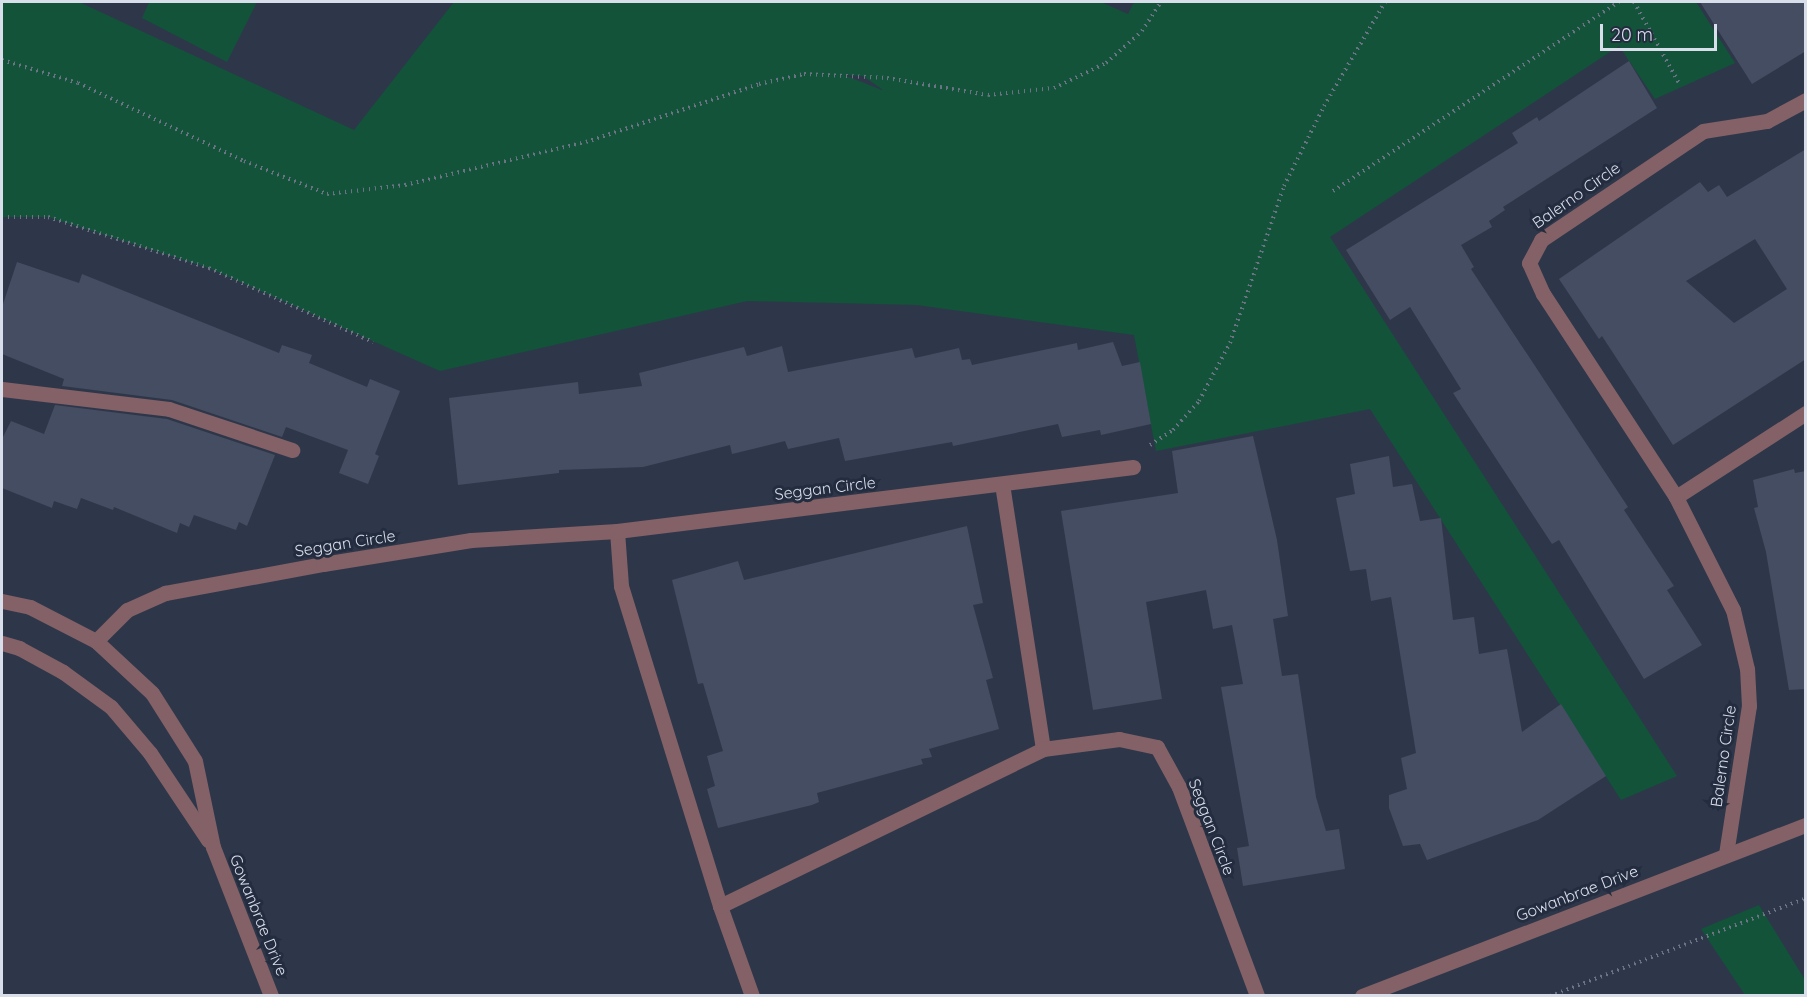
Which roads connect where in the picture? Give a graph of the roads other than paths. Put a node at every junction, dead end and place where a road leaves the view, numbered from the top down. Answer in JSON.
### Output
{"nodes":[{"id":1,"x":1806,"y":100,"type":"edge"},
{"id":2,"x":2,"y":389,"type":"edge"},
{"id":3,"x":1806,"y":413,"type":"edge"},
{"id":4,"x":292,"y":450,"type":"dead end"},
{"id":5,"x":1133,"y":466,"type":"road end"},
{"id":6,"x":1002,"y":484,"type":"junction"},
{"id":7,"x":1676,"y":498,"type":"junction"},
{"id":8,"x":617,"y":531,"type":"junction"},
{"id":9,"x":2,"y":601,"type":"edge"},
{"id":10,"x":96,"y":641,"type":"junction"},
{"id":11,"x":2,"y":643,"type":"edge"},
{"id":12,"x":1043,"y":749,"type":"junction"},
{"id":13,"x":1806,"y":825,"type":"edge"},
{"id":14,"x":213,"y":848,"type":"junction"},
{"id":15,"x":1726,"y":854,"type":"junction"},
{"id":16,"x":720,"y":906,"type":"junction"},
{"id":17,"x":272,"y":996,"type":"edge"},
{"id":18,"x":752,"y":996,"type":"edge"},
{"id":19,"x":1257,"y":996,"type":"edge"},
{"id":20,"x":1362,"y":996,"type":"edge"}],
"edges":[{"from":1,"to":7,"type":"street","name":"Balerno Circle"},
{"from":2,"to":4,"type":"street"},
{"from":3,"to":7,"type":"street"},
{"from":5,"to":6,"type":"street","name":"Seggan Circle"},
{"from":6,"to":8,"type":"street","name":"Seggan Circle"},
{"from":6,"to":12,"type":"street"},
{"from":7,"to":15,"type":"street","name":"Balerno Circle"},
{"from":8,"to":10,"type":"street","name":"Seggan Circle"},
{"from":8,"to":16,"type":"street"},
{"from":9,"to":10,"type":"street","name":"Gowanbrae Drive"},
{"from":10,"to":14,"type":"street","name":"Gowanbrae Drive"},
{"from":11,"to":14,"type":"street","name":"Gowanbrae Drive"},
{"from":12,"to":16,"type":"street","name":"Seggan Circle"},
{"from":12,"to":19,"type":"street","name":"Seggan Circle"},
{"from":13,"to":15,"type":"street","name":"Gowanbrae Drive"},
{"from":14,"to":17,"type":"street","name":"Gowanbrae Drive"},
{"from":15,"to":20,"type":"street","name":"Gowanbrae Drive"},
{"from":16,"to":18,"type":"street"}]}
